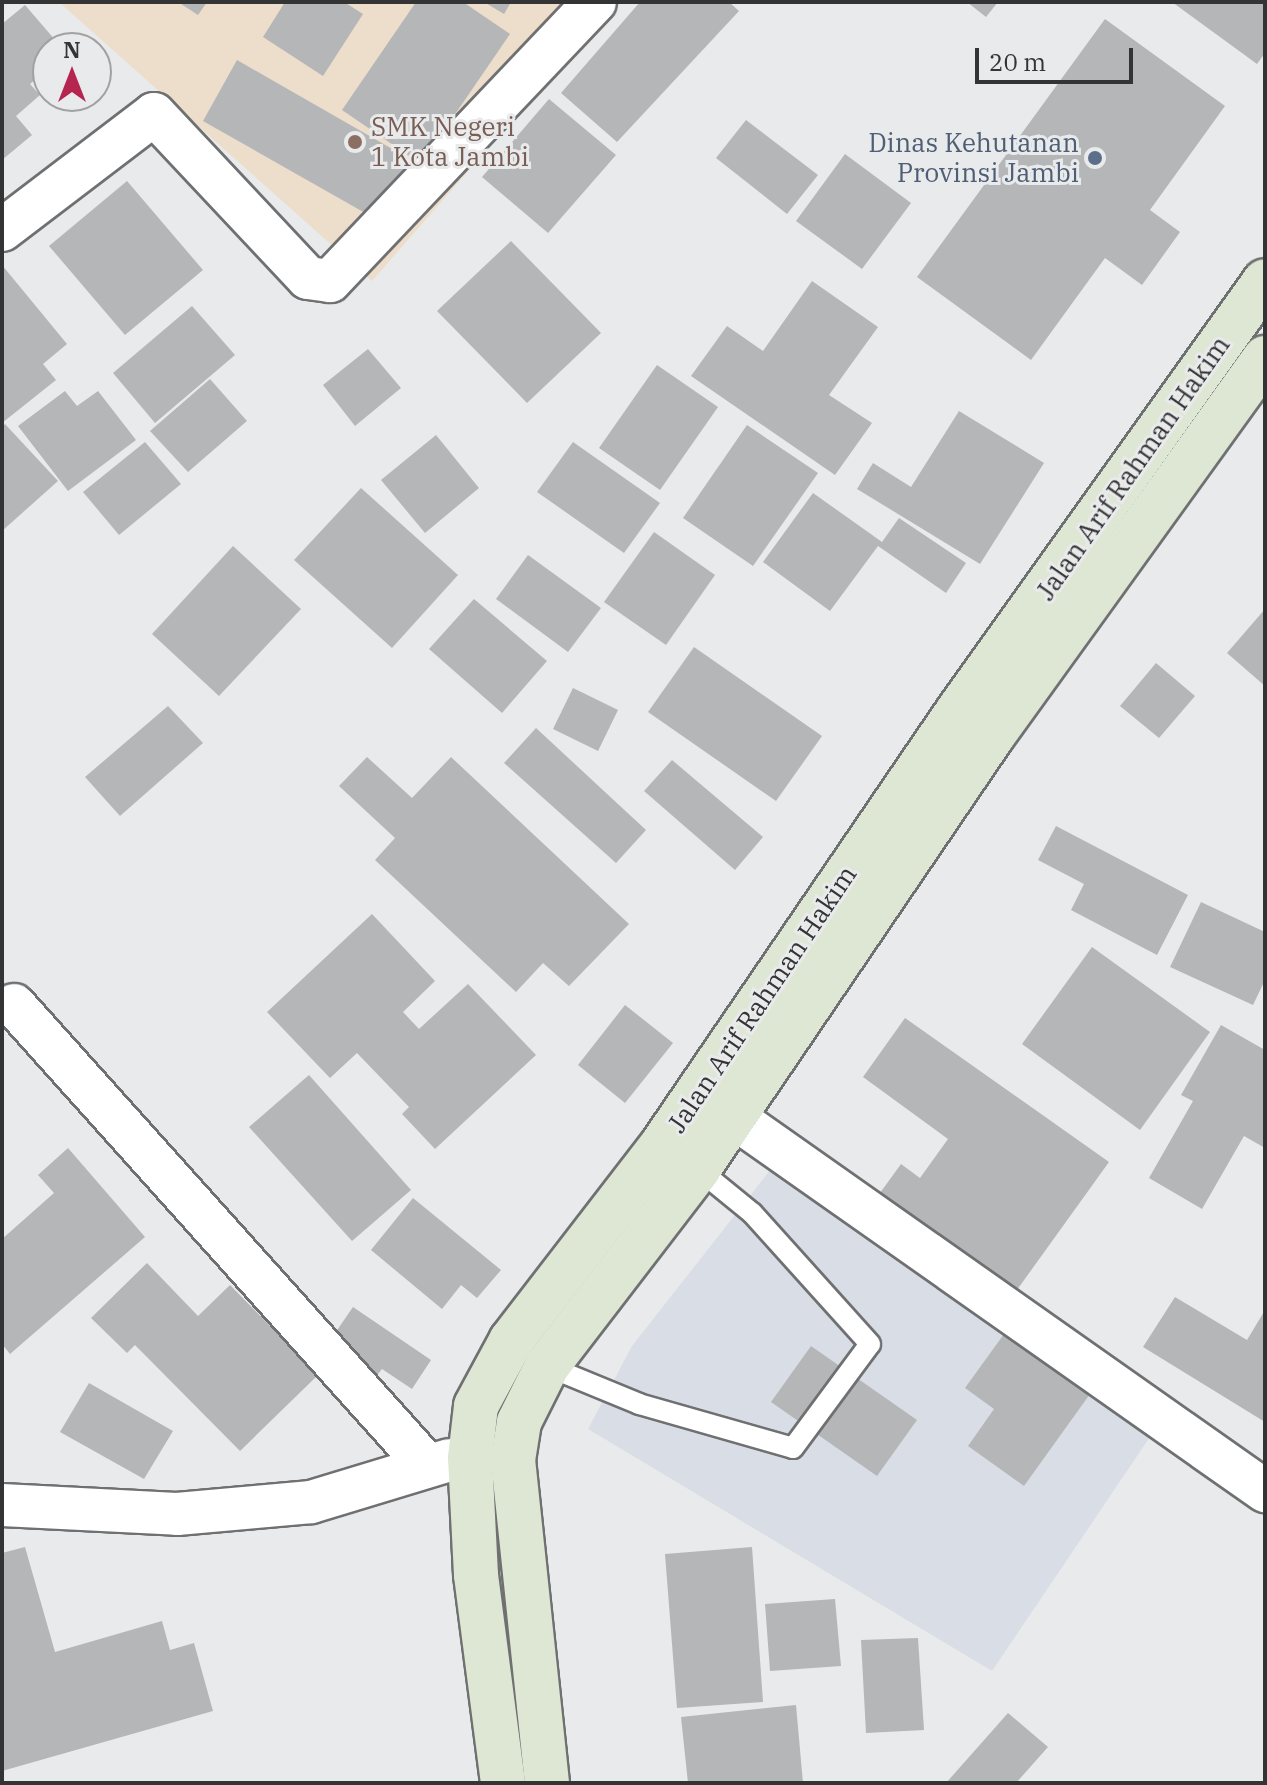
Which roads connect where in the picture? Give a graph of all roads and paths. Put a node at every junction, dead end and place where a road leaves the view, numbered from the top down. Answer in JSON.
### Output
{"nodes":[{"id":1,"x":595,"y":2,"type":"edge"},
{"id":2,"x":2,"y":230,"type":"edge"},
{"id":3,"x":1265,"y":281,"type":"edge"},
{"id":4,"x":1261,"y":373,"type":"edge"},
{"id":5,"x":14,"y":1005,"type":"dead end"},
{"id":6,"x":732,"y":1116,"type":"junction"},
{"id":7,"x":662,"y":1145,"type":"junction"},
{"id":8,"x":698,"y":1169,"type":"junction"},
{"id":9,"x":511,"y":1341,"type":"junction"},
{"id":10,"x":547,"y":1366,"type":"junction"},
{"id":11,"x":470,"y":1458,"type":"junction"},
{"id":12,"x":424,"y":1462,"type":"junction"},
{"id":13,"x":1265,"y":1491,"type":"edge"},
{"id":14,"x":2,"y":1505,"type":"edge"},
{"id":15,"x":503,"y":1783,"type":"edge"},
{"id":16,"x":547,"y":1783,"type":"edge"}],
"edges":[{"from":1,"to":2,"type":"street"},
{"from":3,"to":7,"type":"main road","name":"Jalan Arif Rahman Hakim"},
{"from":4,"to":6,"type":"main road","name":"Jalan Arif Rahman Hakim"},
{"from":5,"to":12,"type":"street"},
{"from":6,"to":8,"type":"main road","name":"Jalan Arif Rahman Hakim"},
{"from":6,"to":13,"type":"street"},
{"from":7,"to":8,"type":"main road"},
{"from":7,"to":9,"type":"main road","name":"Jalan Arif Rahman Hakim"},
{"from":8,"to":10,"type":"main road","name":"Jalan Arif Rahman Hakim"},
{"from":8,"to":10,"type":"lane"},
{"from":9,"to":10,"type":"main road"},
{"from":9,"to":11,"type":"main road","name":"Jalan Arif Rahman Hakim"},
{"from":10,"to":16,"type":"main road","name":"Jalan Arif Rahman Hakim"},
{"from":11,"to":12,"type":"street"},
{"from":11,"to":15,"type":"main road","name":"Jalan Arif Rahman Hakim"},
{"from":12,"to":14,"type":"street"}]}
